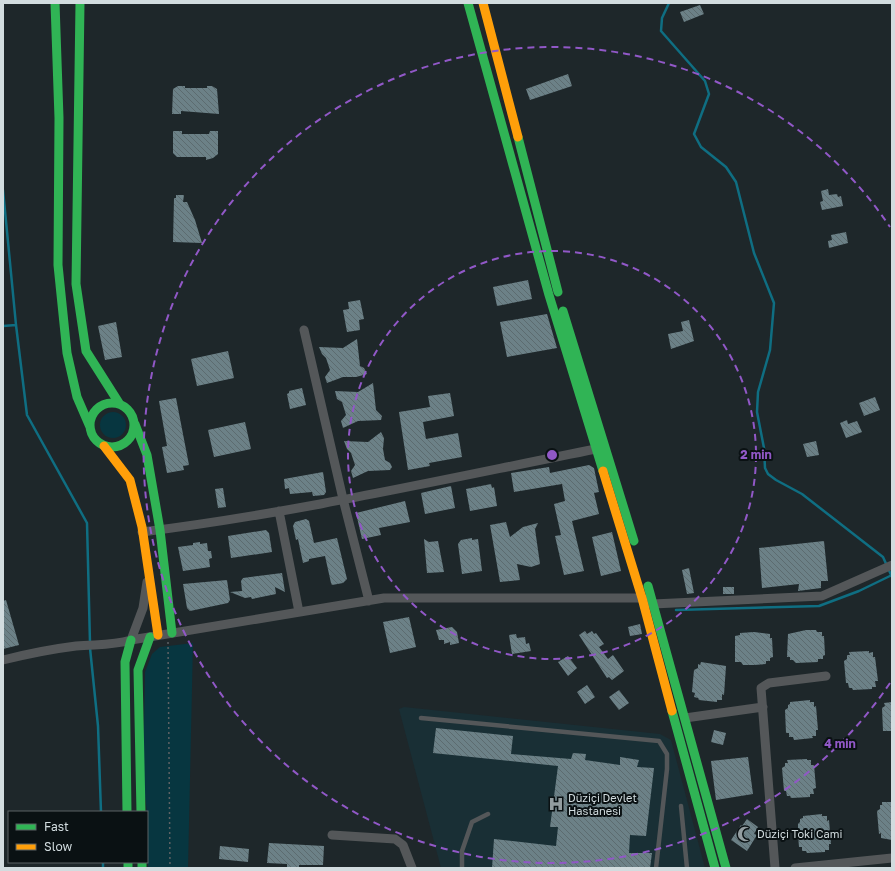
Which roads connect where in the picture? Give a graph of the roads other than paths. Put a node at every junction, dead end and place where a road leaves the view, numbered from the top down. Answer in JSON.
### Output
{"nodes":[{"id":1,"x":55,"y":3,"type":"edge"},
{"id":2,"x":80,"y":3,"type":"edge"},
{"id":3,"x":468,"y":3,"type":"edge"},
{"id":4,"x":484,"y":3,"type":"edge"},
{"id":5,"x":304,"y":330,"type":"dead end"},
{"id":6,"x":119,"y":403,"type":"junction"},
{"id":7,"x":135,"y":424,"type":"junction"},
{"id":8,"x":90,"y":427,"type":"junction"},
{"id":9,"x":104,"y":446,"type":"junction"},
{"id":10,"x":596,"y":449,"type":"junction"},
{"id":11,"x":343,"y":500,"type":"junction"},
{"id":12,"x":279,"y":511,"type":"junction"},
{"id":13,"x":160,"y":530,"type":"junction"},
{"id":14,"x":142,"y":532,"type":"junction"},
{"id":15,"x":888,"y":567,"type":"edge"},
{"id":16,"x":148,"y":572,"type":"junction"},
{"id":17,"x":642,"y":598,"type":"junction"},
{"id":18,"x":369,"y":601,"type":"junction"},
{"id":19,"x":653,"y":604,"type":"junction"},
{"id":20,"x":299,"y":612,"type":"junction"},
{"id":21,"x":162,"y":635,"type":"junction"},
{"id":22,"x":131,"y":640,"type":"junction"},
{"id":23,"x":3,"y":660,"type":"edge"},
{"id":24,"x":826,"y":676,"type":"dead end"},
{"id":25,"x":763,"y":707,"type":"junction"},
{"id":26,"x":421,"y":718,"type":"dead end"},
{"id":27,"x":684,"y":718,"type":"junction"},
{"id":28,"x":681,"y":806,"type":"dead end"},
{"id":29,"x":127,"y":811,"type":"edge"},
{"id":30,"x":141,"y":811,"type":"edge"},
{"id":31,"x":488,"y":814,"type":"dead end"},
{"id":32,"x":332,"y":835,"type":"dead end"},
{"id":33,"x":892,"y":858,"type":"edge"},
{"id":34,"x":412,"y":868,"type":"edge"},
{"id":35,"x":462,"y":868,"type":"edge"},
{"id":36,"x":656,"y":868,"type":"edge"},
{"id":37,"x":687,"y":868,"type":"edge"},
{"id":38,"x":715,"y":868,"type":"edge"},
{"id":39,"x":726,"y":868,"type":"edge"},
{"id":40,"x":775,"y":868,"type":"edge"},
{"id":41,"x":795,"y":868,"type":"edge"}],
"edges":[{"from":1,"to":8,"type":"main road"},
{"from":2,"to":6,"type":"main road"},
{"from":3,"to":10,"type":"main road"},
{"from":4,"to":19,"type":"main road"},
{"from":5,"to":11,"type":"street"},
{"from":6,"to":7,"type":"main road"},
{"from":6,"to":8,"type":"main road"},
{"from":7,"to":9,"type":"main road"},
{"from":7,"to":13,"type":"main road"},
{"from":8,"to":9,"type":"main road"},
{"from":9,"to":14,"type":"main road"},
{"from":10,"to":11,"type":"street"},
{"from":10,"to":17,"type":"main road"},
{"from":11,"to":12,"type":"street"},
{"from":11,"to":18,"type":"street"},
{"from":12,"to":13,"type":"street"},
{"from":12,"to":20,"type":"street"},
{"from":13,"to":14,"type":"street"},
{"from":13,"to":21,"type":"main road"},
{"from":14,"to":16,"type":"main road"},
{"from":15,"to":19,"type":"street"},
{"from":16,"to":21,"type":"main road"},
{"from":16,"to":22,"type":"street"},
{"from":17,"to":18,"type":"street"},
{"from":17,"to":19,"type":"street"},
{"from":17,"to":38,"type":"main road"},
{"from":18,"to":20,"type":"street"},
{"from":19,"to":27,"type":"main road"},
{"from":20,"to":21,"type":"street"},
{"from":21,"to":22,"type":"street"},
{"from":21,"to":30,"type":"main road"},
{"from":22,"to":23,"type":"street"},
{"from":22,"to":29,"type":"main road"},
{"from":24,"to":25,"type":"street"},
{"from":25,"to":27,"type":"street"},
{"from":25,"to":40,"type":"street"},
{"from":26,"to":36,"type":"lane"},
{"from":27,"to":39,"type":"main road"},
{"from":28,"to":37,"type":"lane"},
{"from":31,"to":35,"type":"lane"},
{"from":32,"to":34,"type":"street"},
{"from":33,"to":41,"type":"street"}]}
